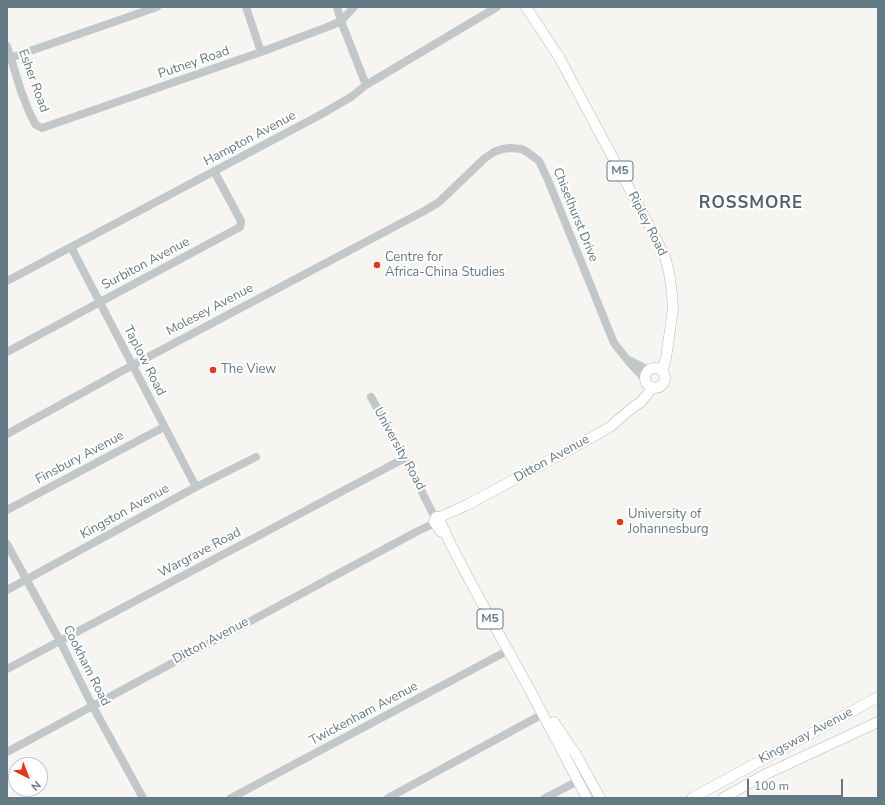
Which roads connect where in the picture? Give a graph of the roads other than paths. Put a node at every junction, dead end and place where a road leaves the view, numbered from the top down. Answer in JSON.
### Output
{"nodes":[{"id":1,"x":157,"y":7,"type":"edge"},
{"id":2,"x":246,"y":7,"type":"edge"},
{"id":3,"x":337,"y":7,"type":"edge"},
{"id":4,"x":354,"y":7,"type":"edge"},
{"id":5,"x":497,"y":7,"type":"edge"},
{"id":6,"x":526,"y":7,"type":"edge"},
{"id":7,"x":341,"y":21,"type":"junction"},
{"id":8,"x":7,"y":46,"type":"edge"},
{"id":9,"x":261,"y":52,"type":"junction"},
{"id":10,"x":9,"y":58,"type":"edge"},
{"id":11,"x":366,"y":85,"type":"junction"},
{"id":12,"x":36,"y":125,"type":"joint"},
{"id":13,"x":214,"y":171,"type":"junction"},
{"id":14,"x":426,"y":210,"type":"joint"},
{"id":15,"x":71,"y":247,"type":"junction"},
{"id":16,"x":7,"y":281,"type":"edge"},
{"id":17,"x":100,"y":302,"type":"junction"},
{"id":18,"x":7,"y":352,"type":"edge"},
{"id":19,"x":133,"y":365,"type":"junction"},
{"id":20,"x":651,"y":377,"type":"junction"},
{"id":21,"x":371,"y":397,"type":"dead end"},
{"id":22,"x":164,"y":427,"type":"junction"},
{"id":23,"x":7,"y":434,"type":"edge"},
{"id":24,"x":256,"y":457,"type":"dead end"},
{"id":25,"x":405,"y":458,"type":"junction"},
{"id":26,"x":196,"y":487,"type":"junction"},
{"id":27,"x":7,"y":510,"type":"edge"},
{"id":28,"x":438,"y":520,"type":"junction"},
{"id":29,"x":7,"y":544,"type":"edge"},
{"id":30,"x":26,"y":580,"type":"junction"},
{"id":31,"x":7,"y":590,"type":"edge"},
{"id":32,"x":60,"y":641,"type":"junction"},
{"id":33,"x":508,"y":651,"type":"junction"},
{"id":34,"x":7,"y":669,"type":"edge"},
{"id":35,"x":531,"y":692,"type":"junction"},
{"id":36,"x":878,"y":697,"type":"edge"},
{"id":37,"x":92,"y":705,"type":"junction"},
{"id":38,"x":543,"y":714,"type":"junction"},
{"id":39,"x":878,"y":722,"type":"edge"},
{"id":40,"x":7,"y":752,"type":"edge"},
{"id":41,"x":578,"y":780,"type":"junction"},
{"id":42,"x":739,"y":794,"type":"edge"},
{"id":43,"x":143,"y":798,"type":"edge"},
{"id":44,"x":231,"y":798,"type":"edge"},
{"id":45,"x":388,"y":798,"type":"edge"},
{"id":46,"x":546,"y":798,"type":"edge"},
{"id":47,"x":587,"y":798,"type":"edge"},
{"id":48,"x":600,"y":798,"type":"edge"},
{"id":49,"x":692,"y":798,"type":"edge"},
{"id":50,"x":723,"y":798,"type":"edge"}],
"edges":[{"from":1,"to":10,"type":"street"},
{"from":2,"to":9,"type":"street"},
{"from":3,"to":7,"type":"street"},
{"from":4,"to":7,"type":"street","name":"Putney Road"},
{"from":5,"to":11,"type":"street","name":"Hampton Avenue"},
{"from":6,"to":20,"type":"main road","name":"Ripley Road","number":"M5"},
{"from":7,"to":9,"type":"street","name":"Putney Road"},
{"from":7,"to":11,"type":"street"},
{"from":8,"to":10,"type":"street","name":"Esher Road"},
{"from":9,"to":12,"type":"street","name":"Putney Road"},
{"from":10,"to":12,"type":"street","name":"Esher Road"},
{"from":11,"to":13,"type":"street","name":"Hampton Avenue"},
{"from":13,"to":15,"type":"street","name":"Hampton Avenue"},
{"from":13,"to":17,"type":"street","name":"Surbiton Avenue"},
{"from":14,"to":19,"type":"street","name":"Molesey Avenue"},
{"from":14,"to":20,"type":"street","name":"Chiselhurst Drive"},
{"from":15,"to":16,"type":"street","name":"Hampton Avenue"},
{"from":15,"to":17,"type":"street","name":"Taplow Road"},
{"from":17,"to":18,"type":"street","name":"Surbiton Avenue"},
{"from":17,"to":19,"type":"street","name":"Taplow Road"},
{"from":19,"to":22,"type":"street","name":"Taplow Road"},
{"from":19,"to":23,"type":"street","name":"Molesey Avenue"},
{"from":20,"to":28,"type":"main road","name":"Ditton Avenue","number":"M5"},
{"from":21,"to":25,"type":"street","name":"University Road"},
{"from":22,"to":26,"type":"street","name":"Taplow Road"},
{"from":22,"to":27,"type":"street","name":"Finsbury Avenue"},
{"from":24,"to":26,"type":"street","name":"Kingston Avenue"},
{"from":25,"to":28,"type":"street","name":"University Road"},
{"from":25,"to":32,"type":"street","name":"Wargrave Road"},
{"from":26,"to":30,"type":"street","name":"Kingston Avenue"},
{"from":28,"to":33,"type":"main road","name":"University Road","number":"M5"},
{"from":28,"to":37,"type":"street","name":"Ditton Avenue"},
{"from":29,"to":30,"type":"street","name":"Cookham Road"},
{"from":30,"to":31,"type":"street","name":"Kingston Avenue"},
{"from":30,"to":32,"type":"street","name":"Cookham Road"},
{"from":32,"to":34,"type":"street","name":"Wargrave Road"},
{"from":32,"to":37,"type":"street","name":"Cookham Road"},
{"from":33,"to":35,"type":"main road","name":"University Road","number":"M5"},
{"from":33,"to":44,"type":"street","name":"Twickenham Avenue"},
{"from":35,"to":38,"type":"main road","name":"University Road","number":"M5"},
{"from":35,"to":48,"type":"main road","name":"University Road","number":"M5"},
{"from":36,"to":49,"type":"main road","name":"Kingsway Avenue"},
{"from":37,"to":40,"type":"street","name":"Ditton Avenue"},
{"from":37,"to":43,"type":"street","name":"Cookham Road"},
{"from":38,"to":41,"type":"main road","name":"University Road","number":"M5"},
{"from":38,"to":45,"type":"street"},
{"from":39,"to":42,"type":"main road","name":"Kingsway Avenue"},
{"from":41,"to":46,"type":"street"},
{"from":41,"to":47,"type":"main road","name":"University Road","number":"M5"},
{"from":42,"to":50,"type":"main road","name":"Kingsway Avenue"}]}
